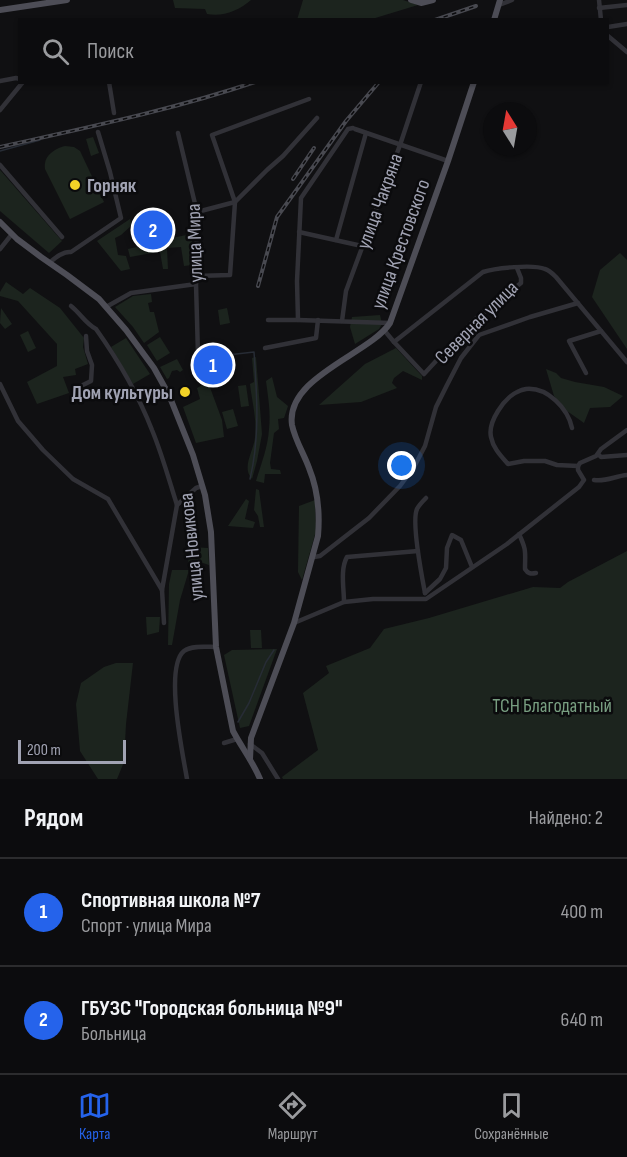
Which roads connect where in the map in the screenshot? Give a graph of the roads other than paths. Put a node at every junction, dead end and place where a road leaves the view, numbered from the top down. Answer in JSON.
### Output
{"nodes":[{"id":1,"x":67,"y":0,"type":"edge"},
{"id":2,"x":411,"y":0,"type":"edge"},
{"id":3,"x":434,"y":0,"type":"edge"},
{"id":4,"x":512,"y":0,"type":"edge"},
{"id":5,"x":599,"y":0,"type":"edge"},
{"id":6,"x":499,"y":2,"type":"edge"},
{"id":7,"x":627,"y":5,"type":"edge"},
{"id":8,"x":599,"y":8,"type":"junction"},
{"id":9,"x":0,"y":10,"type":"edge"},
{"id":10,"x":495,"y":18,"type":"edge"},
{"id":11,"x":601,"y":18,"type":"edge"},
{"id":12,"x":627,"y":24,"type":"edge"},
{"id":13,"x":609,"y":27,"type":"edge"},
{"id":14,"x":609,"y":40,"type":"edge"},
{"id":15,"x":627,"y":52,"type":"edge"},
{"id":16,"x":18,"y":78,"type":"edge"},
{"id":17,"x":0,"y":81,"type":"edge"},
{"id":18,"x":21,"y":84,"type":"edge"},
{"id":19,"x":109,"y":84,"type":"edge"},
{"id":20,"x":419,"y":84,"type":"edge"},
{"id":21,"x":473,"y":84,"type":"edge"},
{"id":22,"x":309,"y":99,"type":"dead end"},
{"id":23,"x":0,"y":110,"type":"edge"},
{"id":24,"x":114,"y":113,"type":"dead end"},
{"id":25,"x":317,"y":118,"type":"dead end"},
{"id":26,"x":98,"y":132,"type":"dead end"},
{"id":27,"x":178,"y":133,"type":"dead end"},
{"id":28,"x":366,"y":133,"type":"junction"},
{"id":29,"x":399,"y":145,"type":"junction"},
{"id":30,"x":447,"y":161,"type":"junction"},
{"id":31,"x":0,"y":165,"type":"edge"},
{"id":32,"x":235,"y":202,"type":"junction"},
{"id":33,"x":197,"y":212,"type":"junction"},
{"id":34,"x":0,"y":222,"type":"edge"},
{"id":35,"x":299,"y":232,"type":"junction"},
{"id":36,"x":12,"y":234,"type":"junction"},
{"id":37,"x":62,"y":237,"type":"dead end"},
{"id":38,"x":336,"y":240,"type":"junction"},
{"id":39,"x":362,"y":246,"type":"junction"},
{"id":40,"x":0,"y":249,"type":"edge"},
{"id":41,"x":49,"y":263,"type":"junction"},
{"id":42,"x":517,"y":268,"type":"junction"},
{"id":43,"x":196,"y":276,"type":"junction"},
{"id":44,"x":196,"y":285,"type":"junction"},
{"id":45,"x":578,"y":303,"type":"junction"},
{"id":46,"x":71,"y":306,"type":"dead end"},
{"id":47,"x":106,"y":307,"type":"junction"},
{"id":48,"x":268,"y":320,"type":"dead end"},
{"id":49,"x":298,"y":320,"type":"junction"},
{"id":50,"x":318,"y":320,"type":"junction"},
{"id":51,"x":342,"y":321,"type":"junction"},
{"id":52,"x":390,"y":322,"type":"junction"},
{"id":53,"x":384,"y":330,"type":"junction"},
{"id":54,"x":601,"y":331,"type":"junction"},
{"id":55,"x":86,"y":336,"type":"dead end"},
{"id":56,"x":394,"y":342,"type":"junction"},
{"id":57,"x":265,"y":348,"type":"dead end"},
{"id":58,"x":198,"y":355,"type":"dead end"},
{"id":59,"x":627,"y":362,"type":"edge"},
{"id":60,"x":586,"y":373,"type":"dead end"},
{"id":61,"x":0,"y":384,"type":"edge"},
{"id":62,"x":83,"y":385,"type":"dead end"},
{"id":63,"x":572,"y":428,"type":"dead end"},
{"id":64,"x":627,"y":430,"type":"edge"},
{"id":65,"x":598,"y":454,"type":"junction"},
{"id":66,"x":627,"y":455,"type":"edge"},
{"id":67,"x":578,"y":466,"type":"junction"},
{"id":68,"x":627,"y":475,"type":"edge"},
{"id":69,"x":594,"y":480,"type":"dead end"},
{"id":70,"x":202,"y":486,"type":"junction"},
{"id":71,"x":426,"y":498,"type":"dead end"},
{"id":72,"x":177,"y":505,"type":"junction"},
{"id":73,"x":519,"y":534,"type":"junction"},
{"id":74,"x":418,"y":551,"type":"junction"},
{"id":75,"x":314,"y":557,"type":"junction"},
{"id":76,"x":472,"y":567,"type":"junction"},
{"id":77,"x":536,"y":573,"type":"dead end"},
{"id":78,"x":162,"y":590,"type":"junction"},
{"id":79,"x":425,"y":596,"type":"junction"},
{"id":80,"x":344,"y":602,"type":"junction"},
{"id":81,"x":164,"y":623,"type":"dead end"},
{"id":82,"x":294,"y":623,"type":"junction"},
{"id":83,"x":216,"y":647,"type":"junction"},
{"id":84,"x":237,"y":739,"type":"junction"},
{"id":85,"x":251,"y":741,"type":"junction"},
{"id":86,"x":224,"y":743,"type":"dead end"},
{"id":87,"x":250,"y":759,"type":"junction"},
{"id":88,"x":187,"y":779,"type":"edge"},
{"id":89,"x":260,"y":779,"type":"edge"},
{"id":90,"x":278,"y":779,"type":"edge"}],
"edges":[{"from":1,"to":9,"type":"main road"},
{"from":2,"to":3,"type":"main road"},
{"from":4,"to":6,"type":"street"},
{"from":5,"to":8,"type":"street"},
{"from":6,"to":10,"type":"main road"},
{"from":7,"to":8,"type":"street"},
{"from":8,"to":11,"type":"street"},
{"from":12,"to":13,"type":"street"},
{"from":14,"to":15,"type":"street"},
{"from":16,"to":17,"type":"street"},
{"from":18,"to":23,"type":"street"},
{"from":19,"to":24,"type":"street"},
{"from":20,"to":29,"type":"street","name":"улица Чакряна"},
{"from":21,"to":30,"type":"main road","name":"улица Крестовского"},
{"from":22,"to":32,"type":"street"},
{"from":25,"to":32,"type":"street"},
{"from":26,"to":41,"type":"street"},
{"from":27,"to":33,"type":"street","name":"улица Мира"},
{"from":28,"to":29,"type":"street"},
{"from":28,"to":35,"type":"street"},
{"from":28,"to":38,"type":"street"},
{"from":29,"to":30,"type":"street"},
{"from":29,"to":39,"type":"street","name":"улица Чакряна"},
{"from":30,"to":52,"type":"main road","name":"улица Крестовского"},
{"from":31,"to":37,"type":"street"},
{"from":32,"to":33,"type":"street"},
{"from":32,"to":43,"type":"street"},
{"from":33,"to":43,"type":"street","name":"улица Мира"},
{"from":34,"to":36,"type":"main road","name":"улица Новикова"},
{"from":35,"to":38,"type":"street"},
{"from":35,"to":49,"type":"street"},
{"from":36,"to":40,"type":"street"},
{"from":36,"to":41,"type":"main road","name":"улица Новикова"},
{"from":38,"to":39,"type":"street"},
{"from":39,"to":51,"type":"street","name":"улица Чакряна"},
{"from":41,"to":47,"type":"main road","name":"улица Новикова"},
{"from":42,"to":45,"type":"street"},
{"from":42,"to":56,"type":"street"},
{"from":42,"to":56,"type":"street","name":"Северная улица"},
{"from":43,"to":44,"type":"street","name":"улица Мира"},
{"from":44,"to":47,"type":"street"},
{"from":44,"to":58,"type":"street","name":"улица Мира"},
{"from":45,"to":54,"type":"street"},
{"from":45,"to":75,"type":"street"},
{"from":46,"to":72,"type":"street"},
{"from":47,"to":70,"type":"main road","name":"улица Новикова"},
{"from":48,"to":49,"type":"street"},
{"from":49,"to":50,"type":"street"},
{"from":50,"to":51,"type":"street"},
{"from":50,"to":57,"type":"street"},
{"from":51,"to":52,"type":"street"},
{"from":52,"to":53,"type":"main road","name":"улица Крестовского"},
{"from":53,"to":56,"type":"street"},
{"from":53,"to":75,"type":"main road","name":"улица Крестовского"},
{"from":54,"to":59,"type":"street"},
{"from":54,"to":60,"type":"street"},
{"from":55,"to":62,"type":"street"},
{"from":61,"to":78,"type":"street"},
{"from":63,"to":67,"type":"street"},
{"from":64,"to":65,"type":"street"},
{"from":65,"to":66,"type":"street"},
{"from":65,"to":67,"type":"street"},
{"from":67,"to":73,"type":"street"},
{"from":68,"to":69,"type":"street"},
{"from":70,"to":72,"type":"street"},
{"from":70,"to":83,"type":"main road","name":"улица Новикова"},
{"from":71,"to":74,"type":"street"},
{"from":72,"to":78,"type":"street"},
{"from":73,"to":76,"type":"street"},
{"from":73,"to":77,"type":"street"},
{"from":74,"to":79,"type":"street"},
{"from":74,"to":80,"type":"street"},
{"from":75,"to":82,"type":"main road","name":"улица Крестовского"},
{"from":76,"to":79,"type":"street"},
{"from":76,"to":79,"type":"street"},
{"from":78,"to":81,"type":"street"},
{"from":79,"to":80,"type":"street"},
{"from":80,"to":82,"type":"street"},
{"from":82,"to":85,"type":"main road","name":"улица Крестовского"},
{"from":83,"to":84,"type":"main road","name":"улица Новикова"},
{"from":83,"to":88,"type":"street"},
{"from":84,"to":85,"type":"main road"},
{"from":84,"to":86,"type":"street"},
{"from":84,"to":87,"type":"main road","name":"улица Новикова"},
{"from":85,"to":87,"type":"main road","name":"улица Крестовского"},
{"from":85,"to":90,"type":"street"},
{"from":87,"to":89,"type":"main road","name":"улица Новикова"}]}
